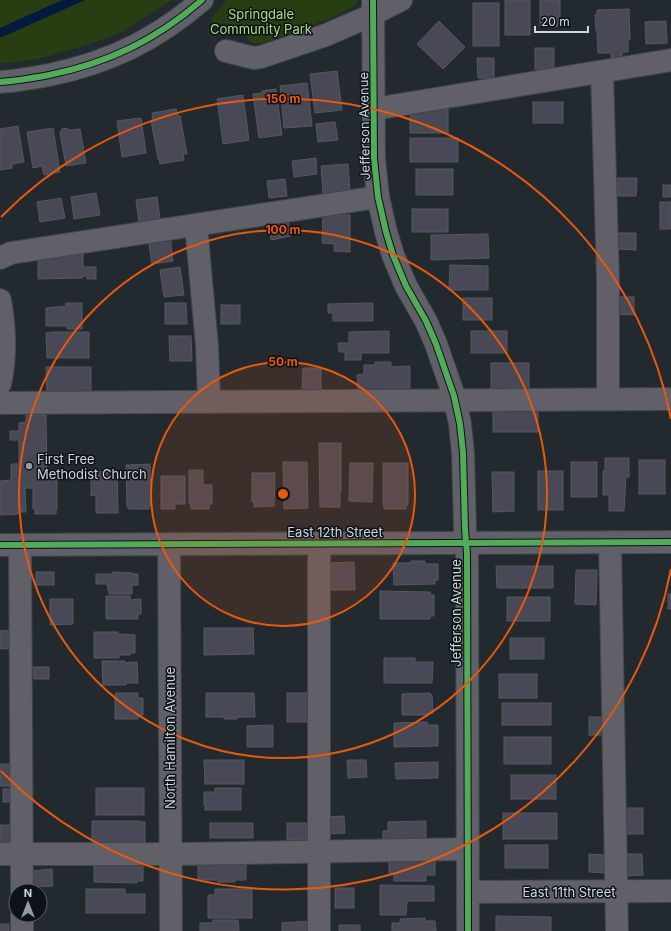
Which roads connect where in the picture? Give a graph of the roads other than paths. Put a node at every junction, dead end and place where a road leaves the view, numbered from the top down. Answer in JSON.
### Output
{"nodes":[{"id":1,"x":202,"y":0,"type":"edge"},
{"id":2,"x":401,"y":0,"type":"edge"},
{"id":3,"x":373,"y":7,"type":"edge"},
{"id":4,"x":226,"y":51,"type":"dead end"},
{"id":5,"x":671,"y":60,"type":"edge"},
{"id":6,"x":602,"y":72,"type":"junction"},
{"id":7,"x":0,"y":82,"type":"edge"},
{"id":8,"x":374,"y":109,"type":"junction"},
{"id":9,"x":378,"y":197,"type":"junction"},
{"id":10,"x":196,"y":225,"type":"junction"},
{"id":11,"x":0,"y":258,"type":"edge"},
{"id":12,"x":1,"y":307,"type":"edge"},
{"id":13,"x":0,"y":384,"type":"edge"},
{"id":14,"x":671,"y":398,"type":"edge"},
{"id":15,"x":454,"y":399,"type":"junction"},
{"id":16,"x":608,"y":399,"type":"junction"},
{"id":17,"x":209,"y":401,"type":"junction"},
{"id":18,"x":0,"y":403,"type":"edge"},
{"id":19,"x":610,"y":542,"type":"junction"},
{"id":20,"x":671,"y":542,"type":"edge"},
{"id":21,"x":319,"y":543,"type":"junction"},
{"id":22,"x":466,"y":543,"type":"junction"},
{"id":23,"x":169,"y":544,"type":"junction"},
{"id":24,"x":10,"y":545,"type":"edge"},
{"id":25,"x":468,"y":849,"type":"junction"},
{"id":26,"x":320,"y":852,"type":"junction"},
{"id":27,"x":0,"y":854,"type":"edge"},
{"id":28,"x":22,"y":854,"type":"junction"},
{"id":29,"x":170,"y":854,"type":"junction"},
{"id":30,"x":22,"y":883,"type":"edge"},
{"id":31,"x":671,"y":891,"type":"edge"},
{"id":32,"x":468,"y":892,"type":"junction"},
{"id":33,"x":616,"y":892,"type":"junction"},
{"id":34,"x":171,"y":931,"type":"edge"},
{"id":35,"x":320,"y":931,"type":"edge"},
{"id":36,"x":468,"y":931,"type":"edge"},
{"id":37,"x":616,"y":931,"type":"edge"}],
"edges":[{"from":1,"to":7,"type":"main road"},
{"from":2,"to":3,"type":"street"},
{"from":3,"to":4,"type":"street"},
{"from":3,"to":8,"type":"street","name":"Jefferson Avenue"},
{"from":5,"to":6,"type":"street"},
{"from":6,"to":8,"type":"street"},
{"from":6,"to":16,"type":"street"},
{"from":8,"to":9,"type":"street","name":"Jefferson Avenue"},
{"from":9,"to":10,"type":"street"},
{"from":9,"to":15,"type":"street","name":"Jefferson Avenue"},
{"from":10,"to":11,"type":"street"},
{"from":10,"to":17,"type":"street"},
{"from":12,"to":13,"type":"street"},
{"from":14,"to":16,"type":"street"},
{"from":15,"to":16,"type":"street"},
{"from":15,"to":17,"type":"street"},
{"from":15,"to":22,"type":"street","name":"Jefferson Avenue"},
{"from":17,"to":18,"type":"street"},
{"from":19,"to":20,"type":"street","name":"East 12th Street"},
{"from":19,"to":22,"type":"street","name":"East 12th Street"},
{"from":19,"to":33,"type":"street"},
{"from":21,"to":22,"type":"street","name":"East 12th Street"},
{"from":21,"to":23,"type":"street","name":"East 12th Street"},
{"from":21,"to":26,"type":"street"},
{"from":22,"to":25,"type":"street","name":"Jefferson Avenue"},
{"from":23,"to":24,"type":"street","name":"East 12th Street"},
{"from":23,"to":29,"type":"street","name":"North Hamilton Avenue"},
{"from":24,"to":28,"type":"street"},
{"from":25,"to":26,"type":"street"},
{"from":25,"to":32,"type":"street","name":"Jefferson Avenue"},
{"from":26,"to":29,"type":"street"},
{"from":26,"to":35,"type":"street"},
{"from":27,"to":28,"type":"street"},
{"from":28,"to":29,"type":"street"},
{"from":28,"to":30,"type":"street"},
{"from":29,"to":34,"type":"street","name":"North Hamilton Avenue"},
{"from":31,"to":33,"type":"street","name":"East 11th Street"},
{"from":32,"to":33,"type":"street","name":"East 11th Street"},
{"from":32,"to":36,"type":"street","name":"Jefferson Avenue"},
{"from":33,"to":37,"type":"street"}]}
